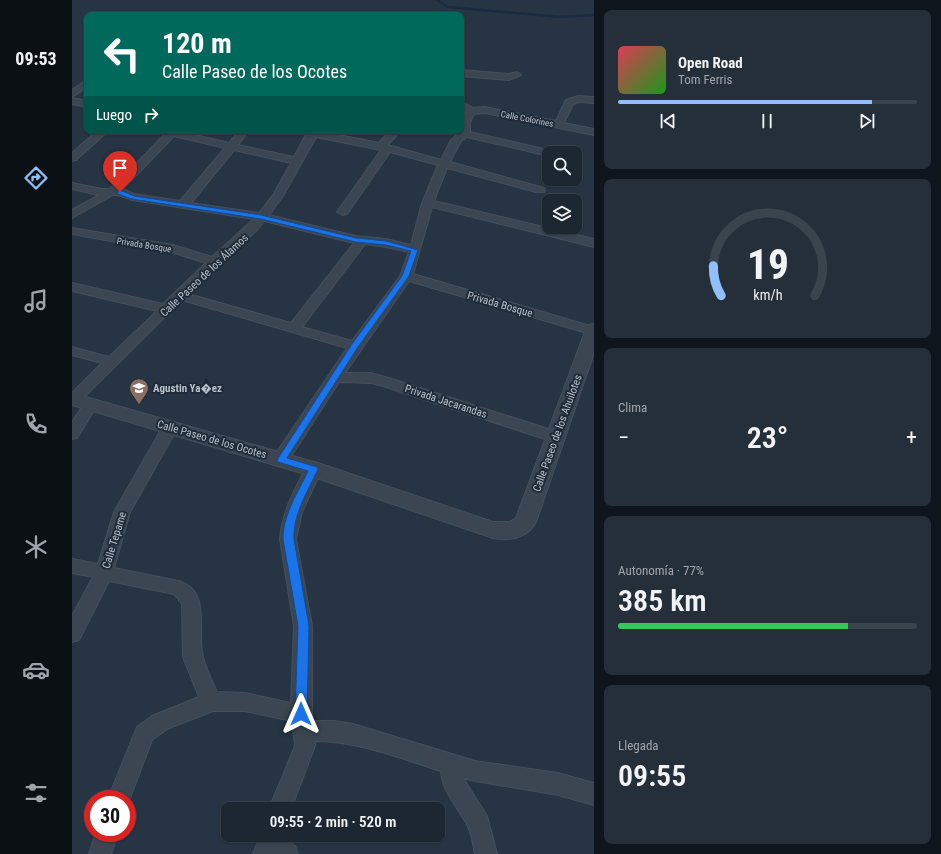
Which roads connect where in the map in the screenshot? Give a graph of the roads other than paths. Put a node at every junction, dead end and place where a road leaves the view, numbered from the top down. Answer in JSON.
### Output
{"nodes":[{"id":1,"x":464,"y":73,"type":"edge"},
{"id":2,"x":517,"y":75,"type":"dead end"},
{"id":3,"x":84,"y":85,"type":"edge"},
{"id":4,"x":73,"y":95,"type":"edge"},
{"id":5,"x":594,"y":100,"type":"edge"},
{"id":6,"x":84,"y":102,"type":"edge"},
{"id":7,"x":466,"y":108,"type":"edge"},
{"id":8,"x":558,"y":125,"type":"junction"},
{"id":9,"x":594,"y":132,"type":"edge"},
{"id":10,"x":100,"y":134,"type":"edge"},
{"id":11,"x":170,"y":134,"type":"edge"},
{"id":12,"x":181,"y":134,"type":"edge"},
{"id":13,"x":242,"y":134,"type":"edge"},
{"id":14,"x":312,"y":134,"type":"edge"},
{"id":15,"x":322,"y":134,"type":"edge"},
{"id":16,"x":393,"y":134,"type":"edge"},
{"id":17,"x":465,"y":134,"type":"junction"},
{"id":18,"x":232,"y":146,"type":"junction"},
{"id":19,"x":384,"y":148,"type":"junction"},
{"id":20,"x":542,"y":151,"type":"edge"},
{"id":21,"x":72,"y":158,"type":"edge"},
{"id":22,"x":297,"y":161,"type":"junction"},
{"id":23,"x":444,"y":163,"type":"junction"},
{"id":24,"x":72,"y":186,"type":"edge"},
{"id":25,"x":540,"y":190,"type":"dead end"},
{"id":26,"x":112,"y":192,"type":"junction"},
{"id":27,"x":428,"y":203,"type":"junction"},
{"id":28,"x":184,"y":204,"type":"junction"},
{"id":29,"x":343,"y":212,"type":"dead end"},
{"id":30,"x":72,"y":215,"type":"edge"},
{"id":31,"x":261,"y":217,"type":"junction"},
{"id":32,"x":72,"y":231,"type":"edge"},
{"id":33,"x":362,"y":241,"type":"junction"},
{"id":34,"x":594,"y":243,"type":"edge"},
{"id":35,"x":415,"y":250,"type":"junction"},
{"id":36,"x":214,"y":262,"type":"junction"},
{"id":37,"x":406,"y":276,"type":"junction"},
{"id":38,"x":72,"y":287,"type":"edge"},
{"id":39,"x":181,"y":296,"type":"junction"},
{"id":40,"x":167,"y":309,"type":"junction"},
{"id":41,"x":294,"y":328,"type":"junction"},
{"id":42,"x":594,"y":330,"type":"edge"},
{"id":43,"x":355,"y":346,"type":"junction"},
{"id":44,"x":72,"y":351,"type":"edge"},
{"id":45,"x":113,"y":362,"type":"junction"},
{"id":46,"x":334,"y":377,"type":"junction"},
{"id":47,"x":79,"y":401,"type":"edge"},
{"id":48,"x":170,"y":427,"type":"junction"},
{"id":49,"x":72,"y":434,"type":"edge"},
{"id":50,"x":556,"y":437,"type":"junction"},
{"id":51,"x":281,"y":460,"type":"junction"},
{"id":52,"x":314,"y":469,"type":"junction"},
{"id":53,"x":512,"y":531,"type":"joint"},
{"id":54,"x":72,"y":566,"type":"edge"},
{"id":55,"x":104,"y":573,"type":"junction"},
{"id":56,"x":72,"y":634,"type":"edge"},
{"id":57,"x":212,"y":702,"type":"junction"},
{"id":58,"x":303,"y":723,"type":"junction"},
{"id":59,"x":451,"y":764,"type":"junction"},
{"id":60,"x":122,"y":790,"type":"edge"},
{"id":61,"x":594,"y":794,"type":"edge"},
{"id":62,"x":283,"y":802,"type":"edge"},
{"id":63,"x":104,"y":842,"type":"edge"},
{"id":64,"x":100,"y":854,"type":"edge"},
{"id":65,"x":486,"y":854,"type":"edge"}],
"edges":[{"from":1,"to":2,"type":"street"},
{"from":3,"to":4,"type":"street"},
{"from":4,"to":6,"type":"street"},
{"from":5,"to":8,"type":"street"},
{"from":7,"to":8,"type":"street","name":"Calle Colorines"},
{"from":7,"to":17,"type":"street"},
{"from":8,"to":9,"type":"street","name":"Calle Colorines"},
{"from":10,"to":21,"type":"street"},
{"from":11,"to":26,"type":"street"},
{"from":12,"to":18,"type":"street"},
{"from":13,"to":18,"type":"street"},
{"from":14,"to":22,"type":"street","name":"Calle Paseo de los Álamos"},
{"from":15,"to":19,"type":"street"},
{"from":16,"to":19,"type":"street"},
{"from":17,"to":20,"type":"street"},
{"from":17,"to":23,"type":"street"},
{"from":18,"to":22,"type":"street"},
{"from":18,"to":28,"type":"street"},
{"from":19,"to":23,"type":"street"},
{"from":19,"to":29,"type":"street"},
{"from":22,"to":31,"type":"street","name":"Calle Paseo de los Álamos"},
{"from":23,"to":25,"type":"street"},
{"from":23,"to":27,"type":"street"},
{"from":24,"to":26,"type":"street"},
{"from":26,"to":28,"type":"street"},
{"from":26,"to":30,"type":"street"},
{"from":27,"to":34,"type":"street"},
{"from":27,"to":35,"type":"street"},
{"from":28,"to":31,"type":"street"},
{"from":31,"to":33,"type":"street"},
{"from":31,"to":36,"type":"street","name":"Calle Paseo de los Álamos"},
{"from":32,"to":36,"type":"street","name":"Privada Bosque"},
{"from":33,"to":35,"type":"street"},
{"from":33,"to":41,"type":"street"},
{"from":35,"to":37,"type":"street"},
{"from":36,"to":39,"type":"street","name":"Calle Paseo de los Álamos"},
{"from":37,"to":42,"type":"street","name":"Privada Bosque"},
{"from":37,"to":43,"type":"street"},
{"from":38,"to":40,"type":"street"},
{"from":39,"to":40,"type":"street","name":"Calle Paseo de los Álamos"},
{"from":39,"to":41,"type":"street"},
{"from":40,"to":45,"type":"street","name":"Calle Paseo de los Álamos"},
{"from":41,"to":43,"type":"street"},
{"from":42,"to":50,"type":"street","name":"Calle Paseo de los Ahuilotes"},
{"from":43,"to":46,"type":"street"},
{"from":44,"to":45,"type":"street"},
{"from":45,"to":47,"type":"street","name":"Calle Paseo de los Álamos"},
{"from":46,"to":50,"type":"street","name":"Privada Jacarandas"},
{"from":46,"to":51,"type":"street"},
{"from":47,"to":48,"type":"street","name":"Calle Paseo de los Ocotes"},
{"from":47,"to":49,"type":"street","name":"Calle Paseo de los Álamos"},
{"from":48,"to":51,"type":"street","name":"Calle Paseo de los Ocotes"},
{"from":48,"to":55,"type":"street","name":"Calle Tepame"},
{"from":50,"to":53,"type":"street","name":"Calle Paseo de los Ahuilotes"},
{"from":51,"to":52,"type":"street","name":"Calle Paseo de los Ocotes"},
{"from":52,"to":53,"type":"street","name":"Calle Paseo de los Ocotes"},
{"from":52,"to":58,"type":"street"},
{"from":54,"to":55,"type":"street"},
{"from":55,"to":56,"type":"street","name":"Calle Tepame"},
{"from":55,"to":57,"type":"street"},
{"from":57,"to":58,"type":"street"},
{"from":57,"to":60,"type":"street"},
{"from":58,"to":59,"type":"street"},
{"from":58,"to":62,"type":"street"},
{"from":59,"to":61,"type":"street"},
{"from":59,"to":65,"type":"street"},
{"from":63,"to":64,"type":"street"}]}
